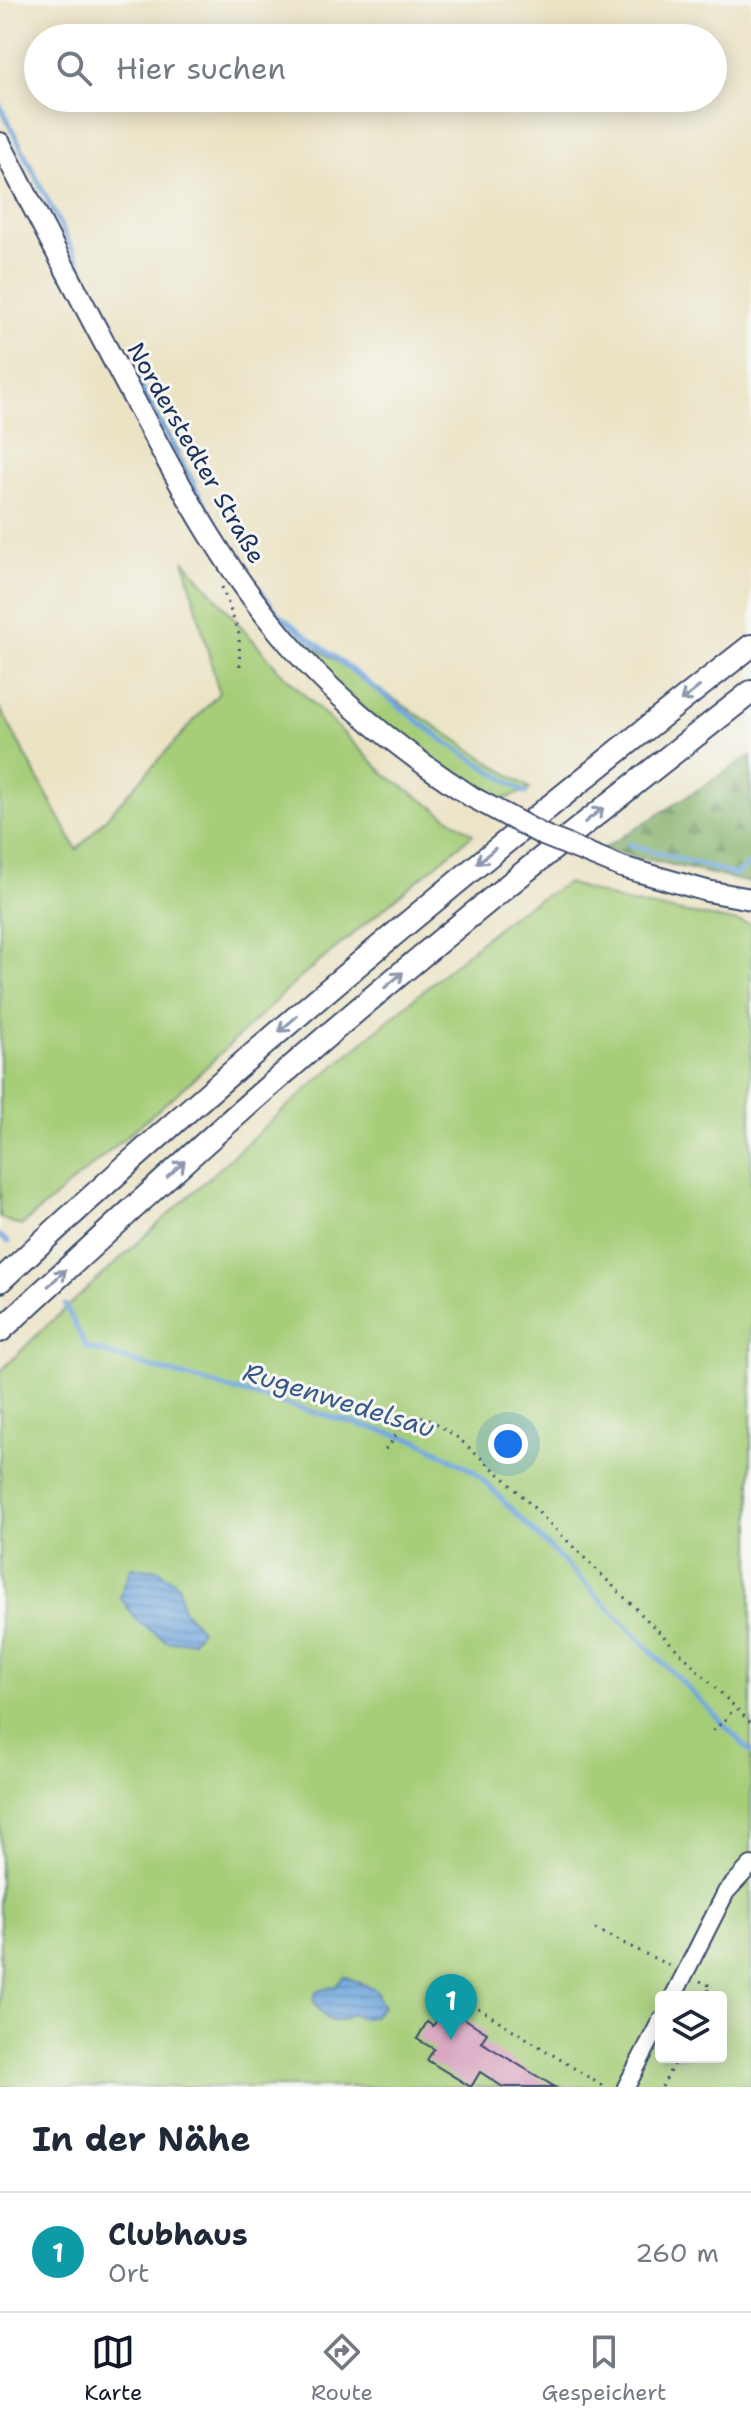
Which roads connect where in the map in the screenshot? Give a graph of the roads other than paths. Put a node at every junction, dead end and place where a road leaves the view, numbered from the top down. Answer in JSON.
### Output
{"nodes":[{"id":1,"x":0,"y":143,"type":"edge"},
{"id":2,"x":751,"y":646,"type":"edge"},
{"id":3,"x":751,"y":692,"type":"edge"},
{"id":4,"x":751,"y":899,"type":"edge"},
{"id":5,"x":0,"y":1281,"type":"edge"},
{"id":6,"x":0,"y":1331,"type":"edge"},
{"id":7,"x":751,"y":1865,"type":"edge"},
{"id":8,"x":676,"y":1991,"type":"edge"},
{"id":9,"x":655,"y":2031,"type":"edge"},
{"id":10,"x":626,"y":2087,"type":"edge"}],
"edges":[{"from":1,"to":4,"type":"main road","name":"Norderstedter Straße","bridge":true},
{"from":2,"to":5,"type":"highway","one_way":true},
{"from":6,"to":3,"type":"highway","one_way":true},
{"from":7,"to":8,"type":"street"},
{"from":9,"to":10,"type":"street"}]}
